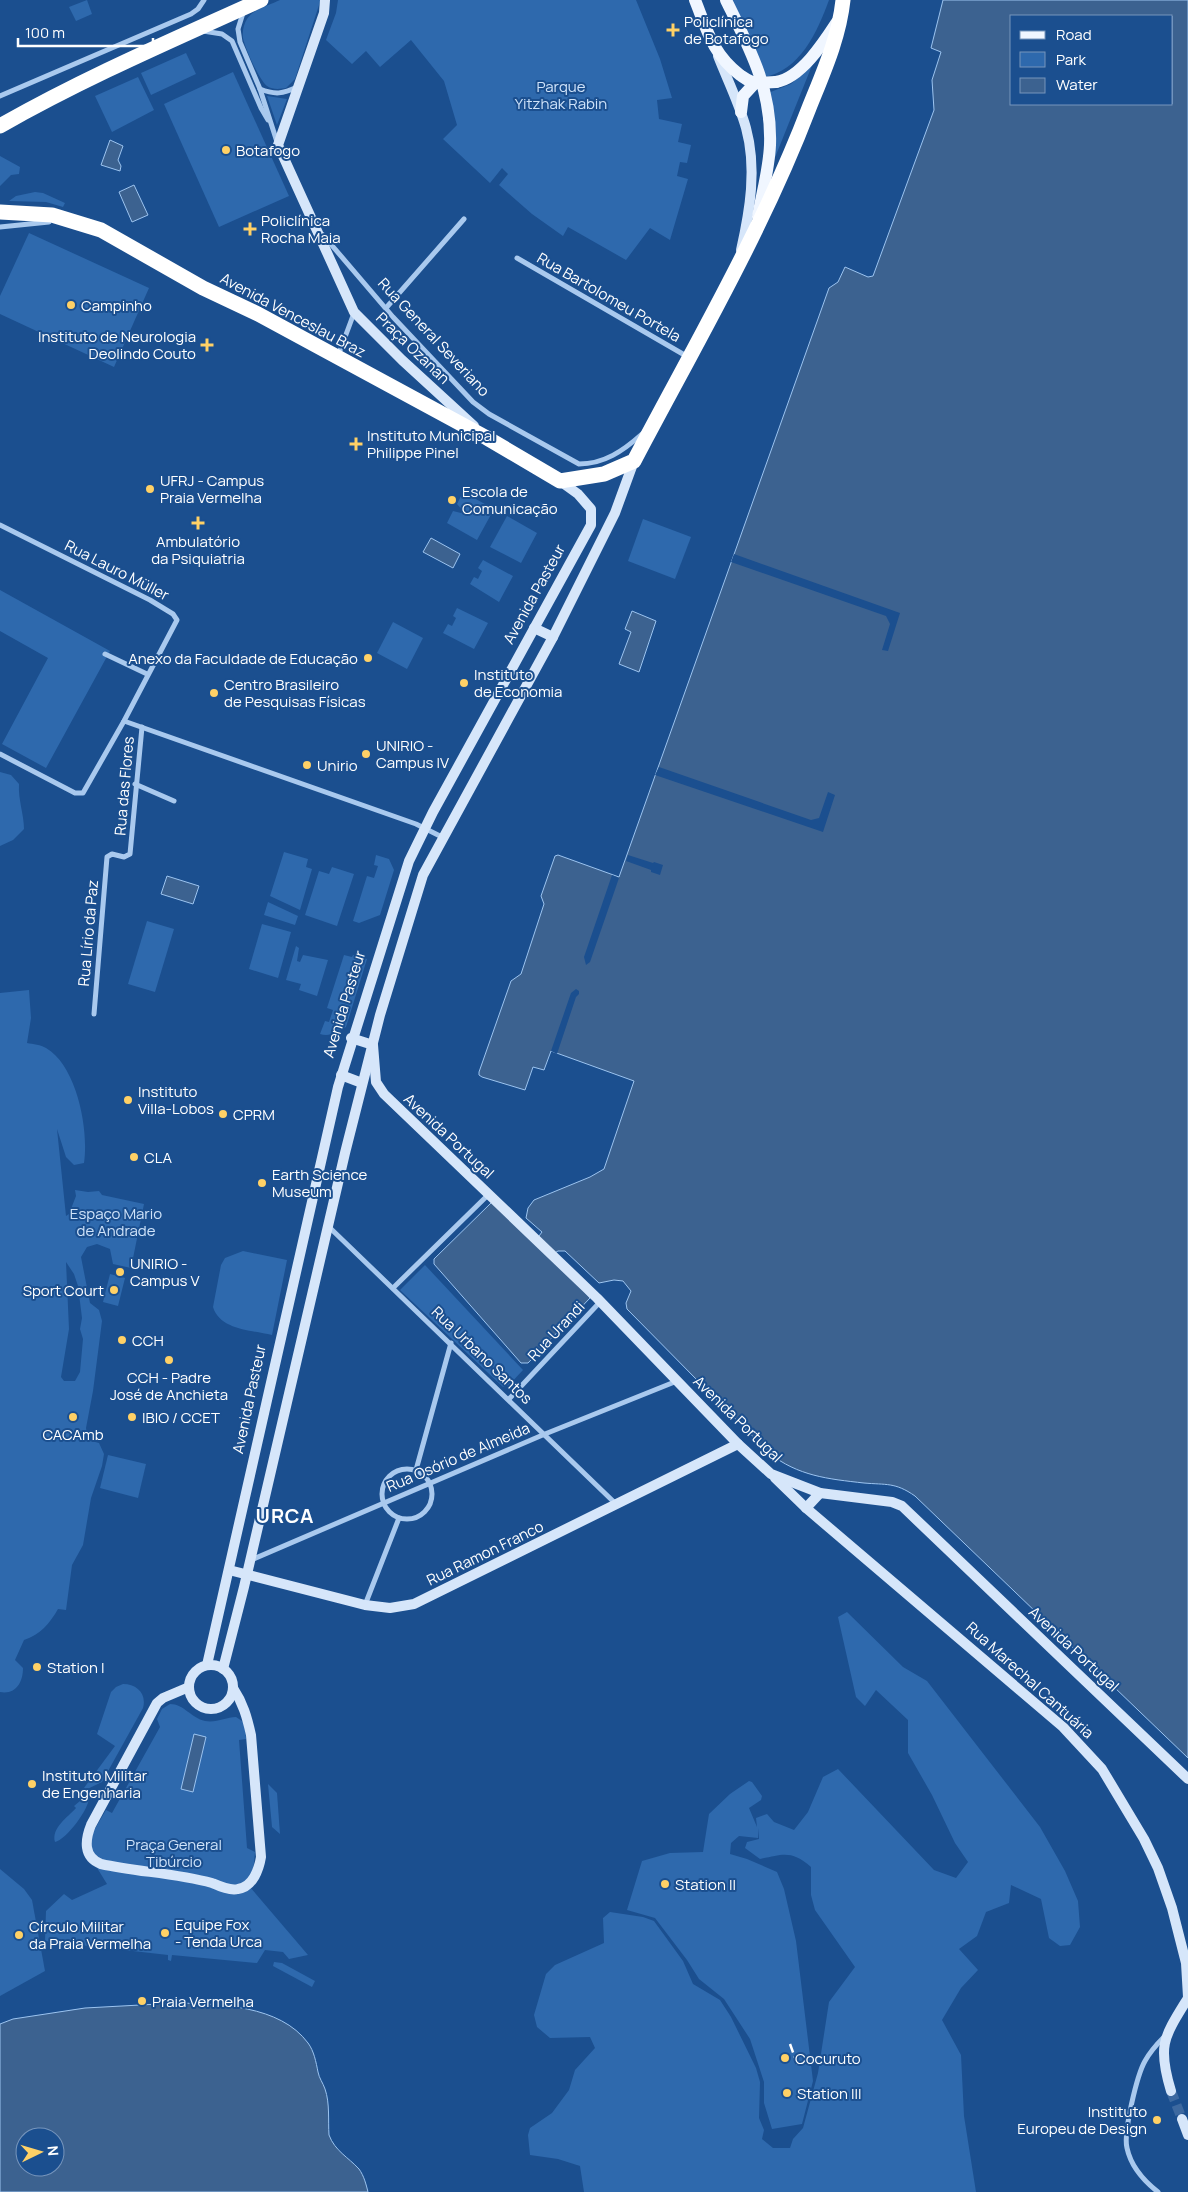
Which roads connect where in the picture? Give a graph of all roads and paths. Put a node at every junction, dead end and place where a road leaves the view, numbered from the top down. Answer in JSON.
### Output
{"nodes":[{"id":1,"x":204,"y":0,"type":"edge"},
{"id":2,"x":230,"y":0,"type":"edge"},
{"id":3,"x":325,"y":0,"type":"edge"},
{"id":4,"x":695,"y":0,"type":"edge"},
{"id":5,"x":726,"y":0,"type":"edge"},
{"id":6,"x":843,"y":0,"type":"edge"},
{"id":7,"x":255,"y":2,"type":"edge"},
{"id":8,"x":841,"y":16,"type":"junction"},
{"id":9,"x":192,"y":30,"type":"junction"},
{"id":10,"x":716,"y":52,"type":"junction"},
{"id":11,"x":756,"y":84,"type":"junction"},
{"id":12,"x":298,"y":87,"type":"junction"},
{"id":13,"x":260,"y":89,"type":"junction"},
{"id":14,"x":0,"y":96,"type":"edge"},
{"id":15,"x":741,"y":112,"type":"junction"},
{"id":16,"x":270,"y":122,"type":"junction"},
{"id":17,"x":0,"y":126,"type":"edge"},
{"id":18,"x":278,"y":145,"type":"junction"},
{"id":19,"x":0,"y":212,"type":"edge"},
{"id":20,"x":464,"y":219,"type":"dead end"},
{"id":21,"x":78,"y":222,"type":"junction"},
{"id":22,"x":313,"y":224,"type":"junction"},
{"id":23,"x":0,"y":227,"type":"edge"},
{"id":24,"x":756,"y":232,"type":"junction"},
{"id":25,"x":517,"y":258,"type":"dead end"},
{"id":26,"x":738,"y":263,"type":"junction"},
{"id":27,"x":386,"y":308,"type":"junction"},
{"id":28,"x":354,"y":312,"type":"junction"},
{"id":29,"x":337,"y":357,"type":"junction"},
{"id":30,"x":689,"y":357,"type":"junction"},
{"id":31,"x":654,"y":423,"type":"junction"},
{"id":32,"x":487,"y":438,"type":"junction"},
{"id":33,"x":634,"y":461,"type":"junction"},
{"id":34,"x":560,"y":481,"type":"junction"},
{"id":35,"x":0,"y":525,"type":"edge"},
{"id":36,"x":534,"y":628,"type":"junction"},
{"id":37,"x":553,"y":637,"type":"junction"},
{"id":38,"x":105,"y":654,"type":"dead end"},
{"id":39,"x":147,"y":674,"type":"junction"},
{"id":40,"x":124,"y":721,"type":"junction"},
{"id":41,"x":142,"y":727,"type":"junction"},
{"id":42,"x":0,"y":754,"type":"edge"},
{"id":43,"x":135,"y":784,"type":"junction"},
{"id":44,"x":174,"y":801,"type":"dead end"},
{"id":45,"x":424,"y":828,"type":"junction"},
{"id":46,"x":442,"y":837,"type":"junction"},
{"id":47,"x":108,"y":855,"type":"joint"},
{"id":48,"x":94,"y":1014,"type":"dead end"},
{"id":49,"x":352,"y":1038,"type":"junction"},
{"id":50,"x":373,"y":1045,"type":"junction"},
{"id":51,"x":341,"y":1076,"type":"junction"},
{"id":52,"x":362,"y":1083,"type":"junction"},
{"id":53,"x":492,"y":1197,"type":"junction"},
{"id":54,"x":327,"y":1225,"type":"junction"},
{"id":55,"x":394,"y":1288,"type":"junction"},
{"id":56,"x":599,"y":1300,"type":"junction"},
{"id":57,"x":451,"y":1343,"type":"junction"},
{"id":58,"x":677,"y":1381,"type":"junction"},
{"id":59,"x":509,"y":1399,"type":"junction"},
{"id":60,"x":545,"y":1434,"type":"junction"},
{"id":61,"x":738,"y":1444,"type":"junction"},
{"id":62,"x":254,"y":1457,"type":"junction"},
{"id":63,"x":273,"y":1461,"type":"junction"},
{"id":64,"x":416,"y":1470,"type":"junction"},
{"id":65,"x":771,"y":1474,"type":"junction"},
{"id":66,"x":430,"y":1484,"type":"junction"},
{"id":67,"x":820,"y":1493,"type":"junction"},
{"id":68,"x":383,"y":1503,"type":"junction"},
{"id":69,"x":617,"y":1506,"type":"junction"},
{"id":70,"x":806,"y":1508,"type":"junction"},
{"id":71,"x":399,"y":1518,"type":"junction"},
{"id":72,"x":250,"y":1560,"type":"junction"},
{"id":73,"x":229,"y":1570,"type":"junction"},
{"id":74,"x":247,"y":1575,"type":"junction"},
{"id":75,"x":365,"y":1605,"type":"junction"},
{"id":76,"x":207,"y":1665,"type":"junction"},
{"id":77,"x":223,"y":1669,"type":"junction"},
{"id":78,"x":190,"y":1687,"type":"junction"},
{"id":79,"x":233,"y":1688,"type":"junction"},
{"id":80,"x":1188,"y":1779,"type":"edge"},
{"id":81,"x":1187,"y":1964,"type":"edge"},
{"id":82,"x":1188,"y":1998,"type":"edge"},
{"id":83,"x":1166,"y":2034,"type":"junction"},
{"id":84,"x":1171,"y":2091,"type":"tunnel mouth"},
{"id":85,"x":1182,"y":2119,"type":"tunnel mouth"},
{"id":86,"x":1188,"y":2135,"type":"edge"},
{"id":87,"x":1158,"y":2192,"type":"edge"}],
"edges":[{"from":1,"to":14,"type":"street"},
{"from":2,"to":7,"type":"highway"},
{"from":3,"to":12,"type":"street"},
{"from":4,"to":10,"type":"main road"},
{"from":5,"to":24,"type":"main road"},
{"from":6,"to":8,"type":"highway"},
{"from":7,"to":9,"type":"highway"},
{"from":7,"to":13,"type":"street","name":"Rua General Severiano"},
{"from":8,"to":11,"type":"main road","bridge":true},
{"from":8,"to":24,"type":"highway"},
{"from":9,"to":16,"type":"street","name":"Rua General Severiano"},
{"from":9,"to":17,"type":"highway"},
{"from":10,"to":11,"type":"main road"},
{"from":10,"to":15,"type":"street"},
{"from":11,"to":15,"type":"main road"},
{"from":12,"to":13,"type":"street"},
{"from":12,"to":18,"type":"street"},
{"from":13,"to":16,"type":"street","name":"Rua General Severiano"},
{"from":15,"to":26,"type":"street"},
{"from":16,"to":18,"type":"street","name":"Rua General Severiano"},
{"from":18,"to":22,"type":"street","name":"Rua General Severiano"},
{"from":19,"to":21,"type":"highway","name":"Avenida Venceslau Braz"},
{"from":20,"to":27,"type":"street"},
{"from":21,"to":23,"type":"street"},
{"from":21,"to":29,"type":"highway","name":"Avenida Venceslau Braz"},
{"from":22,"to":27,"type":"street","name":"Rua General Severiano"},
{"from":22,"to":28,"type":"street","name":"Rua General Severiano"},
{"from":24,"to":26,"type":"highway"},
{"from":25,"to":30,"type":"street","name":"Rua Bartolomeu Portela"},
{"from":26,"to":30,"type":"highway"},
{"from":27,"to":31,"type":"street","name":"Rua General Severiano"},
{"from":28,"to":29,"type":"street","name":"Praça Ozanan"},
{"from":28,"to":32,"type":"street","name":"Praça Ozanan"},
{"from":29,"to":32,"type":"highway","name":"Avenida Venceslau Braz"},
{"from":30,"to":31,"type":"highway"},
{"from":31,"to":33,"type":"highway"},
{"from":32,"to":34,"type":"highway","name":"Avenida Venceslau Braz"},
{"from":33,"to":34,"type":"highway"},
{"from":33,"to":37,"type":"street"},
{"from":34,"to":36,"type":"street","name":"Avenida Pasteur"},
{"from":35,"to":39,"type":"street","name":"Rua Lauro Müller"},
{"from":36,"to":37,"type":"street"},
{"from":36,"to":45,"type":"street","name":"Avenida Pasteur"},
{"from":37,"to":46,"type":"street"},
{"from":38,"to":39,"type":"street"},
{"from":39,"to":40,"type":"street","name":"Rua Lauro Müller"},
{"from":40,"to":41,"type":"street"},
{"from":40,"to":42,"type":"street","name":"Rua Lauro Müller"},
{"from":41,"to":43,"type":"street","name":"Rua das Flores"},
{"from":41,"to":45,"type":"street"},
{"from":43,"to":44,"type":"street"},
{"from":43,"to":47,"type":"street","name":"Rua das Flores"},
{"from":45,"to":46,"type":"street"},
{"from":45,"to":49,"type":"street","name":"Avenida Pasteur"},
{"from":46,"to":50,"type":"street"},
{"from":47,"to":48,"type":"street","name":"Rua Lírio da Paz"},
{"from":49,"to":50,"type":"street"},
{"from":49,"to":51,"type":"street","name":"Avenida Pasteur"},
{"from":50,"to":52,"type":"street"},
{"from":50,"to":53,"type":"street","name":"Avenida Portugal"},
{"from":51,"to":52,"type":"street"},
{"from":51,"to":62,"type":"street","name":"Avenida Pasteur"},
{"from":52,"to":54,"type":"street"},
{"from":53,"to":55,"type":"street"},
{"from":53,"to":56,"type":"street","name":"Avenida Portugal"},
{"from":54,"to":55,"type":"street","name":"Rua Urbano Santos"},
{"from":54,"to":63,"type":"street"},
{"from":55,"to":57,"type":"street","name":"Rua Urbano Santos"},
{"from":56,"to":58,"type":"street","name":"Avenida Portugal"},
{"from":56,"to":59,"type":"street","name":"Rua Urandi"},
{"from":57,"to":59,"type":"street","name":"Rua Urbano Santos"},
{"from":57,"to":64,"type":"street"},
{"from":58,"to":60,"type":"street","name":"Rua Osório de Almeida"},
{"from":58,"to":61,"type":"street","name":"Avenida Portugal"},
{"from":59,"to":60,"type":"street","name":"Rua Urbano Santos"},
{"from":60,"to":66,"type":"street","name":"Rua Osório de Almeida"},
{"from":60,"to":69,"type":"street","name":"Rua Urbano Santos"},
{"from":61,"to":65,"type":"street","name":"Avenida Portugal"},
{"from":61,"to":69,"type":"street","name":"Rua Ramon Franco"},
{"from":62,"to":63,"type":"street"},
{"from":62,"to":73,"type":"street","name":"Avenida Pasteur"},
{"from":63,"to":72,"type":"street"},
{"from":64,"to":66,"type":"street"},
{"from":64,"to":68,"type":"street"},
{"from":65,"to":67,"type":"street","name":"Avenida Portugal"},
{"from":65,"to":70,"type":"street","name":"Rua Marechal Cantuária"},
{"from":66,"to":68,"type":"street","name":"Rua Osório de Almeida"},
{"from":66,"to":71,"type":"street"},
{"from":67,"to":70,"type":"street"},
{"from":67,"to":80,"type":"street","name":"Avenida Portugal"},
{"from":68,"to":71,"type":"street"},
{"from":68,"to":72,"type":"street","name":"Rua Osório de Almeida"},
{"from":69,"to":75,"type":"street","name":"Rua Ramon Franco"},
{"from":70,"to":81,"type":"street","name":"Rua Marechal Cantuária"},
{"from":71,"to":75,"type":"street"},
{"from":72,"to":74,"type":"street"},
{"from":73,"to":74,"type":"street","name":"Rua Ramon Franco"},
{"from":73,"to":76,"type":"street","name":"Avenida Pasteur"},
{"from":74,"to":75,"type":"street","name":"Rua Ramon Franco"},
{"from":74,"to":77,"type":"street"},
{"from":76,"to":77,"type":"street"},
{"from":76,"to":78,"type":"street"},
{"from":77,"to":79,"type":"street"},
{"from":78,"to":79,"type":"street"},
{"from":78,"to":79,"type":"street"},
{"from":81,"to":82,"type":"street","name":"Rua Marechal Cantuária"},
{"from":82,"to":83,"type":"street","name":"Rua Marechal Cantuária"},
{"from":83,"to":84,"type":"street"},
{"from":83,"to":87,"type":"street"},
{"from":85,"to":86,"type":"street"}]}
